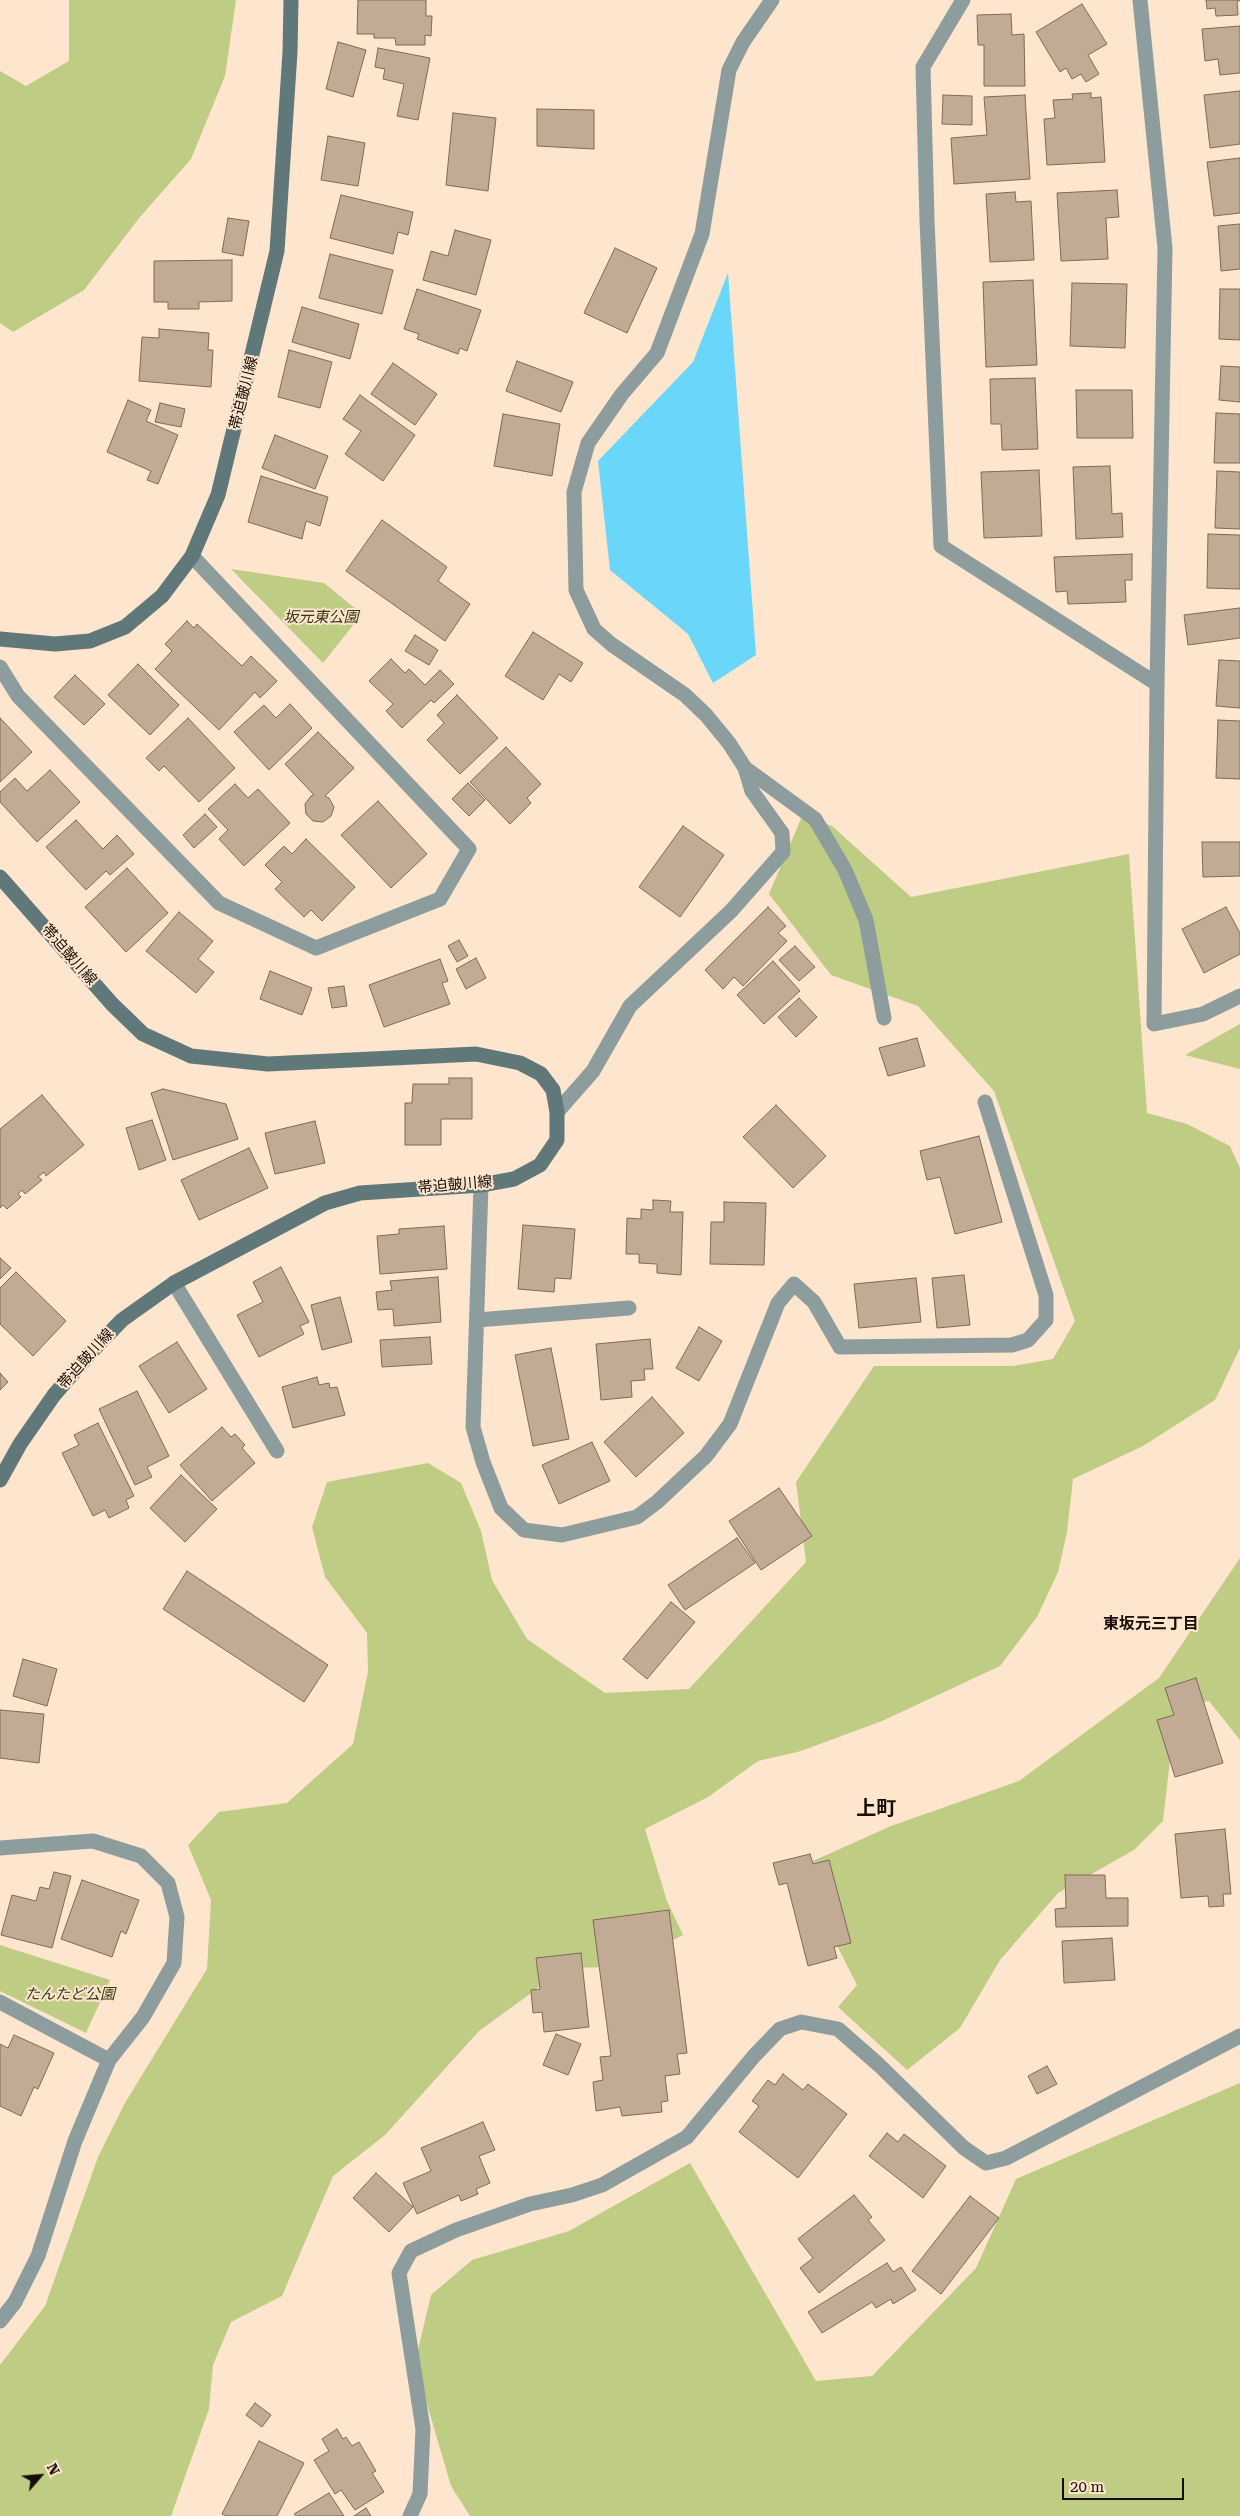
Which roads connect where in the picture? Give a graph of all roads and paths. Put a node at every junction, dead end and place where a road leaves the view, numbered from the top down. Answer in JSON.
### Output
{"nodes":[{"id":1,"x":291,"y":0,"type":"edge"},
{"id":2,"x":772,"y":0,"type":"edge"},
{"id":3,"x":963,"y":0,"type":"edge"},
{"id":4,"x":1140,"y":0,"type":"edge"},
{"id":5,"x":192,"y":556,"type":"junction"},
{"id":6,"x":0,"y":639,"type":"edge"},
{"id":7,"x":0,"y":668,"type":"edge"},
{"id":8,"x":1157,"y":684,"type":"junction"},
{"id":9,"x":745,"y":768,"type":"junction"},
{"id":10,"x":0,"y":877,"type":"edge"},
{"id":11,"x":1240,"y":996,"type":"edge"},
{"id":12,"x":884,"y":1018,"type":"dead end"},
{"id":13,"x":984,"y":1102,"type":"dead end"},
{"id":14,"x":557,"y":1112,"type":"junction"},
{"id":15,"x":481,"y":1185,"type":"junction"},
{"id":16,"x":174,"y":1283,"type":"junction"},
{"id":17,"x":629,"y":1308,"type":"dead end"},
{"id":18,"x":477,"y":1320,"type":"junction"},
{"id":19,"x":277,"y":1451,"type":"dead end"},
{"id":20,"x":0,"y":1480,"type":"edge"},
{"id":21,"x":0,"y":1848,"type":"edge"},
{"id":22,"x":0,"y":2002,"type":"edge"},
{"id":23,"x":1240,"y":2036,"type":"edge"},
{"id":24,"x":109,"y":2060,"type":"junction"},
{"id":25,"x":0,"y":2322,"type":"edge"},
{"id":26,"x":410,"y":2516,"type":"edge"}],
"edges":[{"from":1,"to":5,"type":"street","name":"帯迫皷川線"},
{"from":2,"to":9,"type":"street"},
{"from":3,"to":8,"type":"street"},
{"from":4,"to":8,"type":"street"},
{"from":5,"to":6,"type":"street","name":"帯迫皷川線"},
{"from":5,"to":7,"type":"street"},
{"from":8,"to":11,"type":"street"},
{"from":9,"to":12,"type":"street"},
{"from":9,"to":14,"type":"street"},
{"from":10,"to":14,"type":"street","name":"帯迫皷川線"},
{"from":13,"to":18,"type":"street"},
{"from":14,"to":15,"type":"street","name":"帯迫皷川線"},
{"from":15,"to":16,"type":"street","name":"帯迫皷川線"},
{"from":15,"to":18,"type":"street"},
{"from":16,"to":19,"type":"street"},
{"from":16,"to":20,"type":"street","name":"帯迫皷川線"},
{"from":17,"to":18,"type":"street"},
{"from":21,"to":24,"type":"street"},
{"from":22,"to":24,"type":"street"},
{"from":23,"to":26,"type":"street"},
{"from":24,"to":25,"type":"street"}]}
